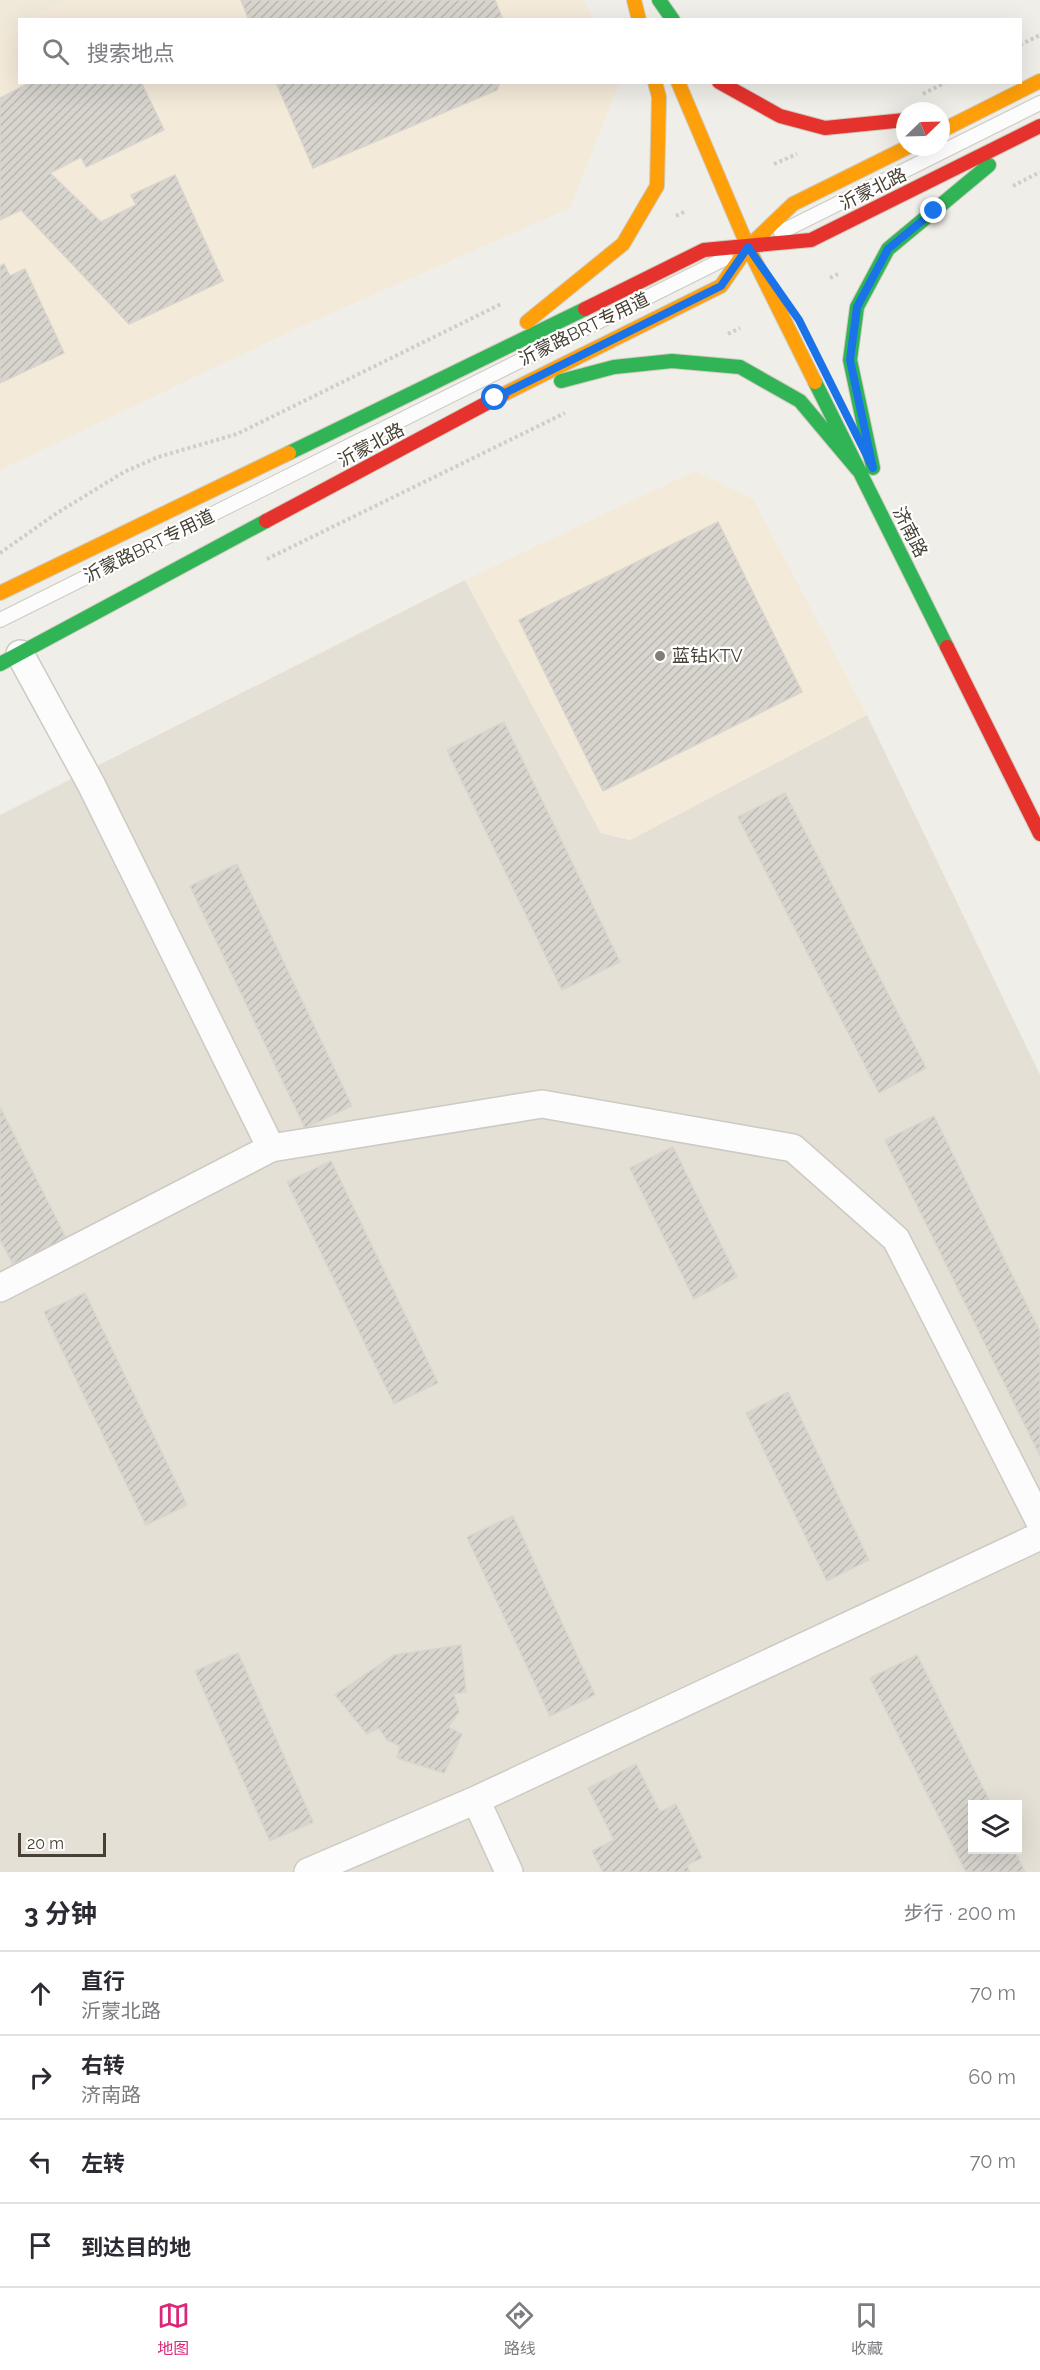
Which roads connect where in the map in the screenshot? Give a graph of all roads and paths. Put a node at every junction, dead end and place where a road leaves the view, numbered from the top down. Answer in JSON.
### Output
{"nodes":[{"id":1,"x":634,"y":0,"type":"edge"},
{"id":2,"x":643,"y":0,"type":"edge"},
{"id":3,"x":659,"y":0,"type":"edge"},
{"id":4,"x":638,"y":18,"type":"edge"},
{"id":5,"x":650,"y":18,"type":"edge"},
{"id":6,"x":672,"y":18,"type":"edge"},
{"id":7,"x":1040,"y":35,"type":"edge"},
{"id":8,"x":1022,"y":44,"type":"edge"},
{"id":9,"x":1040,"y":81,"type":"edge"},
{"id":10,"x":656,"y":84,"type":"edge"},
{"id":11,"x":679,"y":84,"type":"edge"},
{"id":12,"x":723,"y":84,"type":"edge"},
{"id":13,"x":1018,"y":92,"type":"junction"},
{"id":14,"x":1040,"y":103,"type":"edge"},
{"id":15,"x":963,"y":106,"type":"dead end"},
{"id":16,"x":896,"y":121,"type":"edge"},
{"id":17,"x":950,"y":126,"type":"edge"},
{"id":18,"x":1037,"y":128,"type":"edge"},
{"id":19,"x":896,"y":153,"type":"edge"},
{"id":20,"x":686,"y":211,"type":"dead end"},
{"id":21,"x":676,"y":217,"type":"dead end"},
{"id":22,"x":748,"y":247,"type":"junction"},
{"id":23,"x":505,"y":302,"type":"dead end"},
{"id":24,"x":740,"y":328,"type":"dead end"},
{"id":25,"x":721,"y":337,"type":"dead end"},
{"id":26,"x":480,"y":361,"type":"junction"},
{"id":27,"x":495,"y":398,"type":"junction"},
{"id":28,"x":566,"y":413,"type":"dead end"},
{"id":29,"x":873,"y":468,"type":"junction"},
{"id":30,"x":858,"y":470,"type":"junction"},
{"id":31,"x":0,"y":553,"type":"edge"},
{"id":32,"x":267,"y":560,"type":"dead end"},
{"id":33,"x":0,"y":593,"type":"edge"},
{"id":34,"x":0,"y":620,"type":"edge"},
{"id":35,"x":10,"y":659,"type":"edge"},
{"id":36,"x":993,"y":708,"type":"dead end"},
{"id":37,"x":1040,"y":834,"type":"edge"},
{"id":38,"x":271,"y":1148,"type":"junction"},
{"id":39,"x":0,"y":1288,"type":"edge"},
{"id":40,"x":1040,"y":1522,"type":"edge"},
{"id":41,"x":1040,"y":1536,"type":"edge"},
{"id":42,"x":476,"y":1800,"type":"junction"},
{"id":43,"x":309,"y":1872,"type":"edge"},
{"id":44,"x":509,"y":1872,"type":"edge"}],
"edges":[{"from":1,"to":4,"type":"main road"},
{"from":2,"to":5,"type":"main road"},
{"from":3,"to":6,"type":"main road"},
{"from":7,"to":8,"type":"path"},
{"from":9,"to":13,"type":"main road"},
{"from":10,"to":26,"type":"main road"},
{"from":11,"to":22,"type":"main road","name":"济南路"},
{"from":12,"to":16,"type":"main road"},
{"from":13,"to":15,"type":"main road"},
{"from":13,"to":17,"type":"main road"},
{"from":14,"to":22,"type":"lane","name":"沂蒙路BRT专用道"},
{"from":18,"to":22,"type":"main road","name":"沂蒙北路"},
{"from":18,"to":29,"type":"main road"},
{"from":19,"to":22,"type":"main road","name":"沂蒙北路"},
{"from":20,"to":21,"type":"path"},
{"from":22,"to":26,"type":"main road","name":"沂蒙北路"},
{"from":22,"to":27,"type":"main road","name":"沂蒙北路"},
{"from":22,"to":29,"type":"main road","name":"济南路"},
{"from":22,"to":30,"type":"main road","name":"济南路"},
{"from":22,"to":34,"type":"lane","name":"沂蒙路BRT专用道"},
{"from":23,"to":31,"type":"path"},
{"from":24,"to":25,"type":"path"},
{"from":26,"to":33,"type":"main road","name":"沂蒙北路"},
{"from":27,"to":30,"type":"main road"},
{"from":27,"to":35,"type":"main road","name":"沂蒙北路"},
{"from":28,"to":32,"type":"path"},
{"from":29,"to":36,"type":"main road","name":"济南路"},
{"from":30,"to":37,"type":"main road","name":"济南路"},
{"from":35,"to":38,"type":"street"},
{"from":38,"to":39,"type":"street"},
{"from":38,"to":40,"type":"street"},
{"from":41,"to":42,"type":"street"},
{"from":42,"to":43,"type":"street"},
{"from":42,"to":44,"type":"street"}]}
